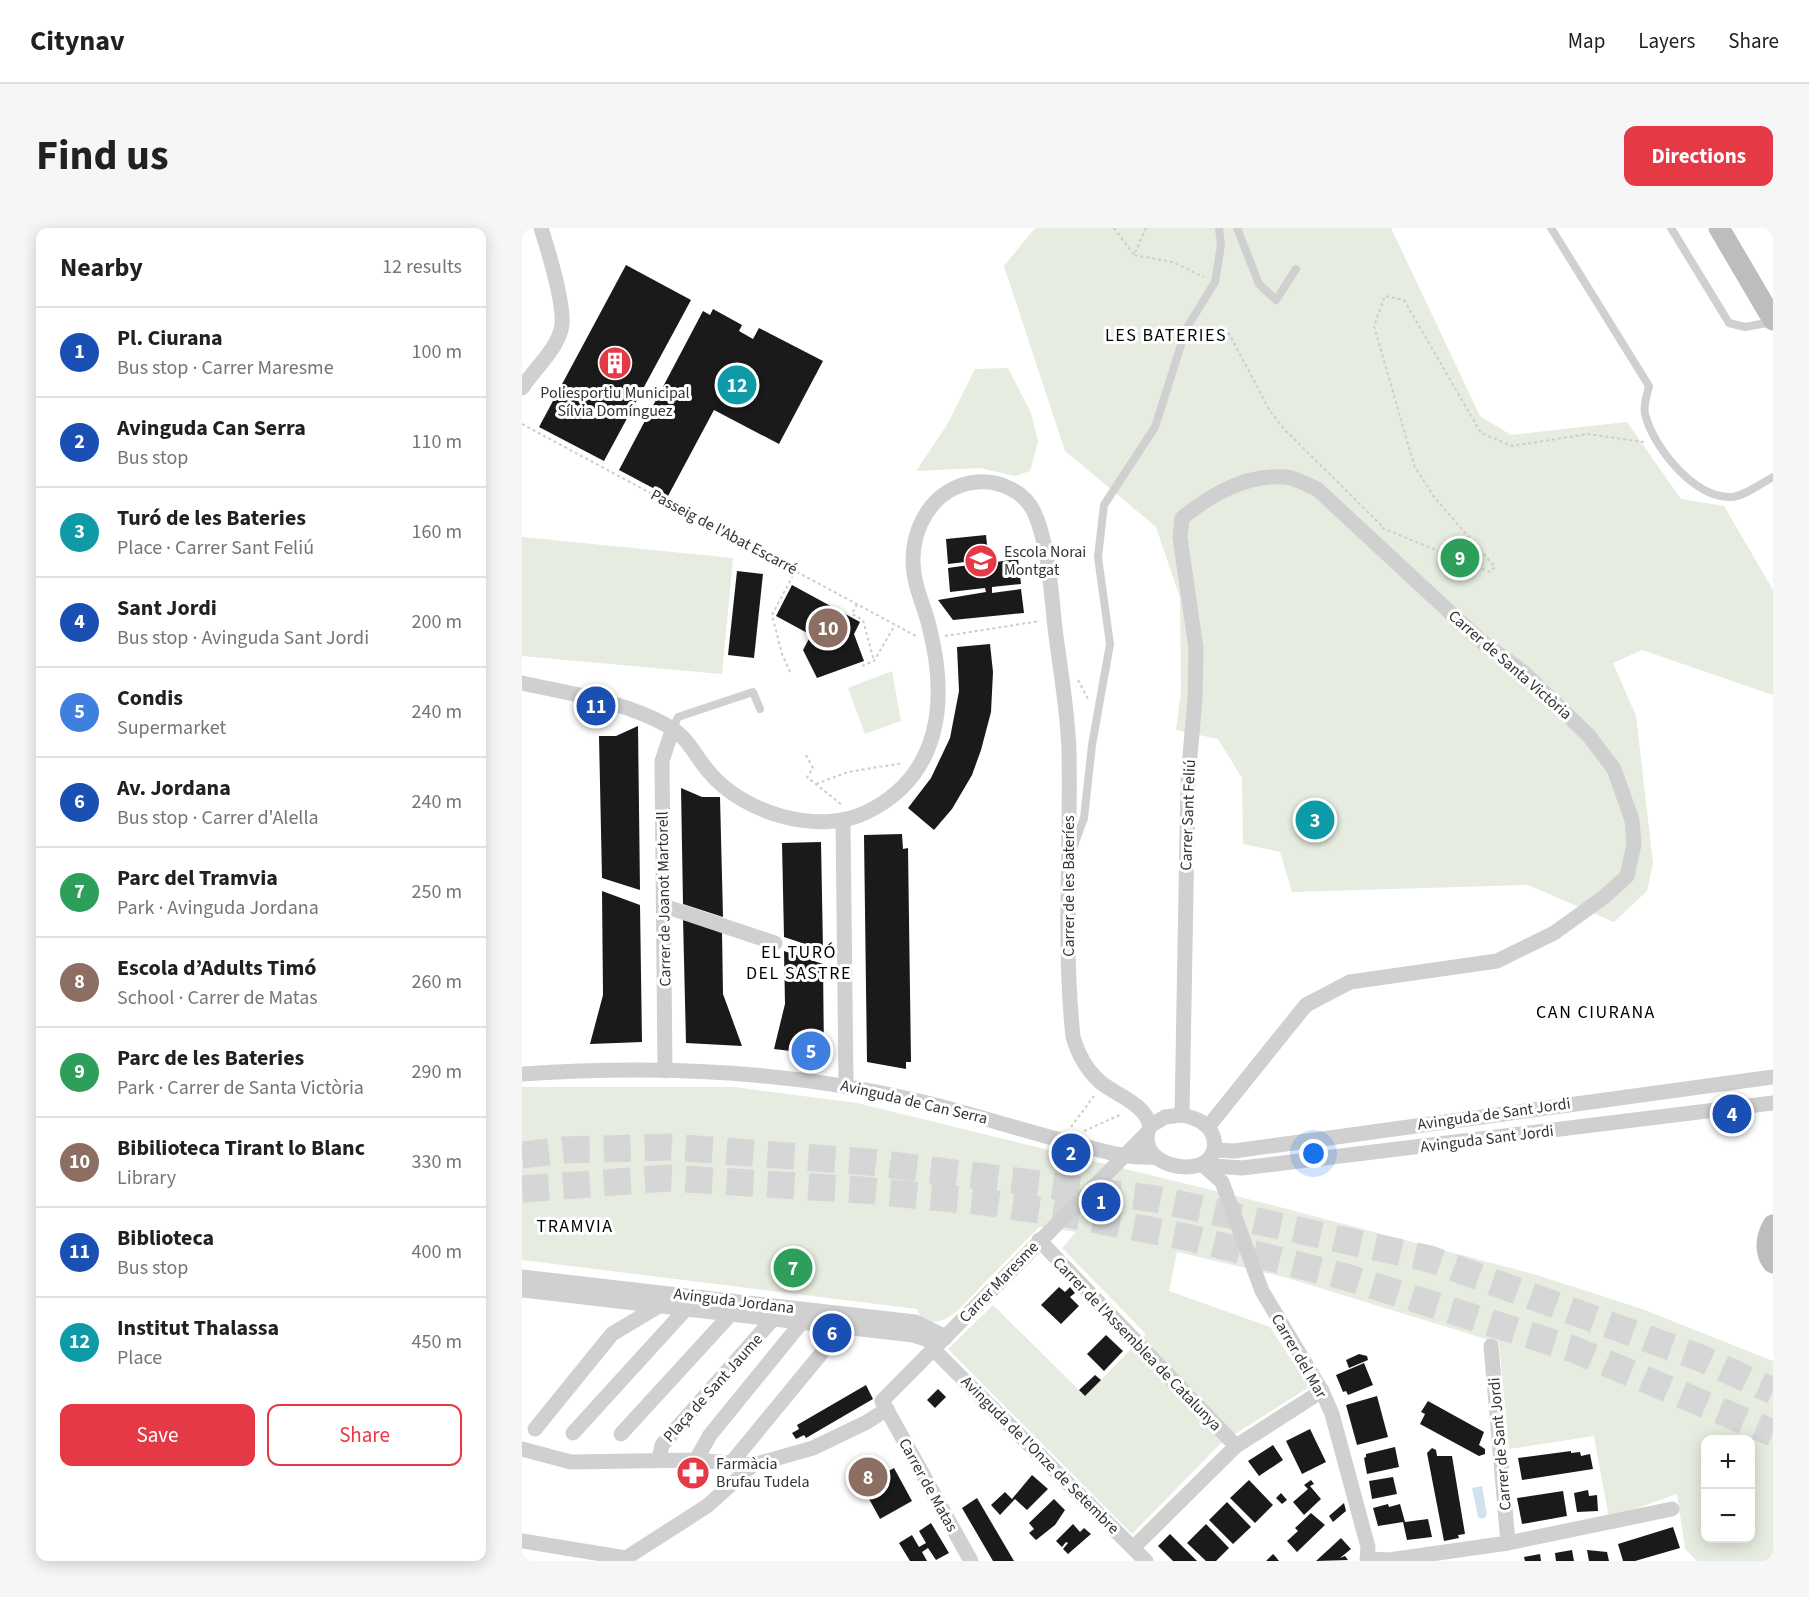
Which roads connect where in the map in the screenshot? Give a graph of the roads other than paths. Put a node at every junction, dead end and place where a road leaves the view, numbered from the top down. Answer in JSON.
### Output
{"nodes":[{"id":1,"x":541,"y":228,"type":"edge"},
{"id":2,"x":1219,"y":228,"type":"edge"},
{"id":3,"x":1237,"y":228,"type":"edge"},
{"id":4,"x":1551,"y":228,"type":"edge"},
{"id":5,"x":1671,"y":228,"type":"edge"},
{"id":6,"x":1719,"y":228,"type":"edge"},
{"id":7,"x":1296,"y":269,"type":"dead end"},
{"id":8,"x":1773,"y":321,"type":"edge"},
{"id":9,"x":527,"y":370,"type":"edge"},
{"id":10,"x":522,"y":388,"type":"edge"},
{"id":11,"x":1773,"y":477,"type":"edge"},
{"id":12,"x":1182,"y":518,"type":"joint"},
{"id":13,"x":522,"y":683,"type":"edge"},
{"id":14,"x":760,"y":709,"type":"dead end"},
{"id":15,"x":673,"y":728,"type":"junction"},
{"id":16,"x":850,"y":819,"type":"junction"},
{"id":17,"x":1068,"y":864,"type":"junction"},
{"id":18,"x":664,"y":906,"type":"junction"},
{"id":19,"x":775,"y":943,"type":"road end"},
{"id":20,"x":522,"y":1069,"type":"edge"},
{"id":21,"x":665,"y":1071,"type":"junction"},
{"id":22,"x":544,"y":1073,"type":"junction"},
{"id":23,"x":522,"y":1074,"type":"edge"},
{"id":24,"x":1773,"y":1077,"type":"edge"},
{"id":25,"x":846,"y":1085,"type":"junction"},
{"id":26,"x":1773,"y":1103,"type":"edge"},
{"id":27,"x":1182,"y":1115,"type":"junction"},
{"id":28,"x":1208,"y":1127,"type":"junction"},
{"id":29,"x":1149,"y":1130,"type":"junction"},
{"id":30,"x":1214,"y":1150,"type":"junction"},
{"id":31,"x":1121,"y":1157,"type":"junction"},
{"id":32,"x":1156,"y":1157,"type":"junction"},
{"id":33,"x":1201,"y":1165,"type":"junction"},
{"id":34,"x":1773,"y":1225,"type":"edge"},
{"id":35,"x":1039,"y":1240,"type":"junction"},
{"id":36,"x":1773,"y":1263,"type":"edge"},
{"id":37,"x":522,"y":1277,"type":"edge"},
{"id":38,"x":522,"y":1290,"type":"edge"},
{"id":39,"x":659,"y":1306,"type":"junction"},
{"id":40,"x":686,"y":1309,"type":"junction"},
{"id":41,"x":731,"y":1314,"type":"junction"},
{"id":42,"x":773,"y":1319,"type":"junction"},
{"id":43,"x":802,"y":1322,"type":"junction"},
{"id":44,"x":843,"y":1327,"type":"junction"},
{"id":45,"x":946,"y":1337,"type":"junction"},
{"id":46,"x":1491,"y":1346,"type":"dead end"},
{"id":47,"x":934,"y":1350,"type":"junction"},
{"id":48,"x":1322,"y":1391,"type":"junction"},
{"id":49,"x":887,"y":1408,"type":"junction"},
{"id":50,"x":535,"y":1429,"type":"dead end"},
{"id":51,"x":573,"y":1433,"type":"dead end"},
{"id":52,"x":621,"y":1434,"type":"dead end"},
{"id":53,"x":1236,"y":1446,"type":"junction"},
{"id":54,"x":522,"y":1449,"type":"edge"},
{"id":55,"x":659,"y":1459,"type":"junction"},
{"id":56,"x":696,"y":1460,"type":"junction"},
{"id":57,"x":732,"y":1462,"type":"junction"},
{"id":58,"x":753,"y":1465,"type":"junction"},
{"id":59,"x":1672,"y":1509,"type":"dead end"},
{"id":60,"x":522,"y":1541,"type":"edge"},
{"id":61,"x":1508,"y":1543,"type":"junction"},
{"id":62,"x":1133,"y":1548,"type":"junction"},
{"id":63,"x":628,"y":1560,"type":"edge"},
{"id":64,"x":1367,"y":1560,"type":"edge"},
{"id":65,"x":971,"y":1561,"type":"edge"},
{"id":66,"x":1146,"y":1561,"type":"edge"}],
"edges":[{"from":1,"to":9,"type":"street"},
{"from":2,"to":17,"type":"lane"},
{"from":3,"to":7,"type":"lane"},
{"from":4,"to":11,"type":"lane"},
{"from":5,"to":8,"type":"lane"},
{"from":6,"to":8,"type":"street"},
{"from":9,"to":10,"type":"street"},
{"from":12,"to":27,"type":"street","name":"Carrer Sant Feliú"},
{"from":12,"to":28,"type":"street","name":"Carrer de Santa Victòria"},
{"from":13,"to":15,"type":"street"},
{"from":14,"to":15,"type":"lane"},
{"from":15,"to":16,"type":"street"},
{"from":15,"to":18,"type":"street","name":"Carrer de Joanot Martorell"},
{"from":16,"to":17,"type":"street","name":"Carrer de les Bateríes"},
{"from":16,"to":25,"type":"street"},
{"from":17,"to":29,"type":"street","name":"Carrer de les Bateríes"},
{"from":18,"to":19,"type":"street"},
{"from":18,"to":21,"type":"street","name":"Carrer de Joanot Martorell"},
{"from":20,"to":22,"type":"street"},
{"from":21,"to":22,"type":"street","name":"Avinguda de Can Serra"},
{"from":21,"to":25,"type":"street","name":"Avinguda de Can Serra"},
{"from":22,"to":23,"type":"street","name":"Avinguda de Can Serra"},
{"from":24,"to":30,"type":"street","name":"Avinguda de Sant Jordi"},
{"from":25,"to":31,"type":"street","name":"Avinguda de Can Serra"},
{"from":26,"to":33,"type":"street","name":"Avinguda Sant Jordi"},
{"from":27,"to":28,"type":"street"},
{"from":27,"to":29,"type":"street"},
{"from":28,"to":30,"type":"street"},
{"from":29,"to":31,"type":"street","name":"Carrer Maresme"},
{"from":29,"to":32,"type":"street"},
{"from":30,"to":33,"type":"street"},
{"from":31,"to":32,"type":"street"},
{"from":31,"to":35,"type":"street","name":"Carrer Maresme"},
{"from":32,"to":33,"type":"street"},
{"from":33,"to":48,"type":"street","name":"Carrer del Mar"},
{"from":34,"to":36,"type":"street"},
{"from":35,"to":45,"type":"street","name":"Carrer Maresme"},
{"from":35,"to":53,"type":"street","name":"Carrer de l'Assemblea de Catalunya"},
{"from":37,"to":45,"type":"street","name":"Avinguda Jordana"},
{"from":38,"to":39,"type":"street","name":"Avinguda Jordana"},
{"from":39,"to":40,"type":"street","name":"Avinguda Jordana"},
{"from":39,"to":50,"type":"street"},
{"from":40,"to":41,"type":"street","name":"Avinguda Jordana"},
{"from":40,"to":51,"type":"street"},
{"from":41,"to":42,"type":"street","name":"Avinguda Jordana"},
{"from":41,"to":52,"type":"street"},
{"from":42,"to":43,"type":"street","name":"Avinguda Jordana"},
{"from":42,"to":55,"type":"street","name":"Plaça de Sant Jaume"},
{"from":43,"to":44,"type":"street","name":"Avinguda Jordana"},
{"from":43,"to":56,"type":"street","name":"Plaça de Sant Jaume"},
{"from":44,"to":45,"type":"street","name":"Avinguda Jordana"},
{"from":44,"to":57,"type":"street"},
{"from":45,"to":47,"type":"street","name":"Carrer Maresme"},
{"from":46,"to":61,"type":"street","name":"Carrer de Sant Jordi"},
{"from":47,"to":49,"type":"street","name":"Carrer Maresme"},
{"from":47,"to":62,"type":"street","name":"Avinguda de l'Onze de Setembre"},
{"from":48,"to":53,"type":"street"},
{"from":48,"to":64,"type":"street","name":"Carrer del Mar"},
{"from":49,"to":58,"type":"street"},
{"from":49,"to":65,"type":"street","name":"Carrer de Matas"},
{"from":53,"to":62,"type":"street"},
{"from":54,"to":55,"type":"street"},
{"from":55,"to":56,"type":"street"},
{"from":56,"to":57,"type":"street"},
{"from":57,"to":58,"type":"street"},
{"from":58,"to":63,"type":"street"},
{"from":59,"to":61,"type":"street"},
{"from":60,"to":63,"type":"street"},
{"from":61,"to":64,"type":"street"},
{"from":62,"to":66,"type":"street","name":"Avinguda de l'Onze de Setembre"}]}
